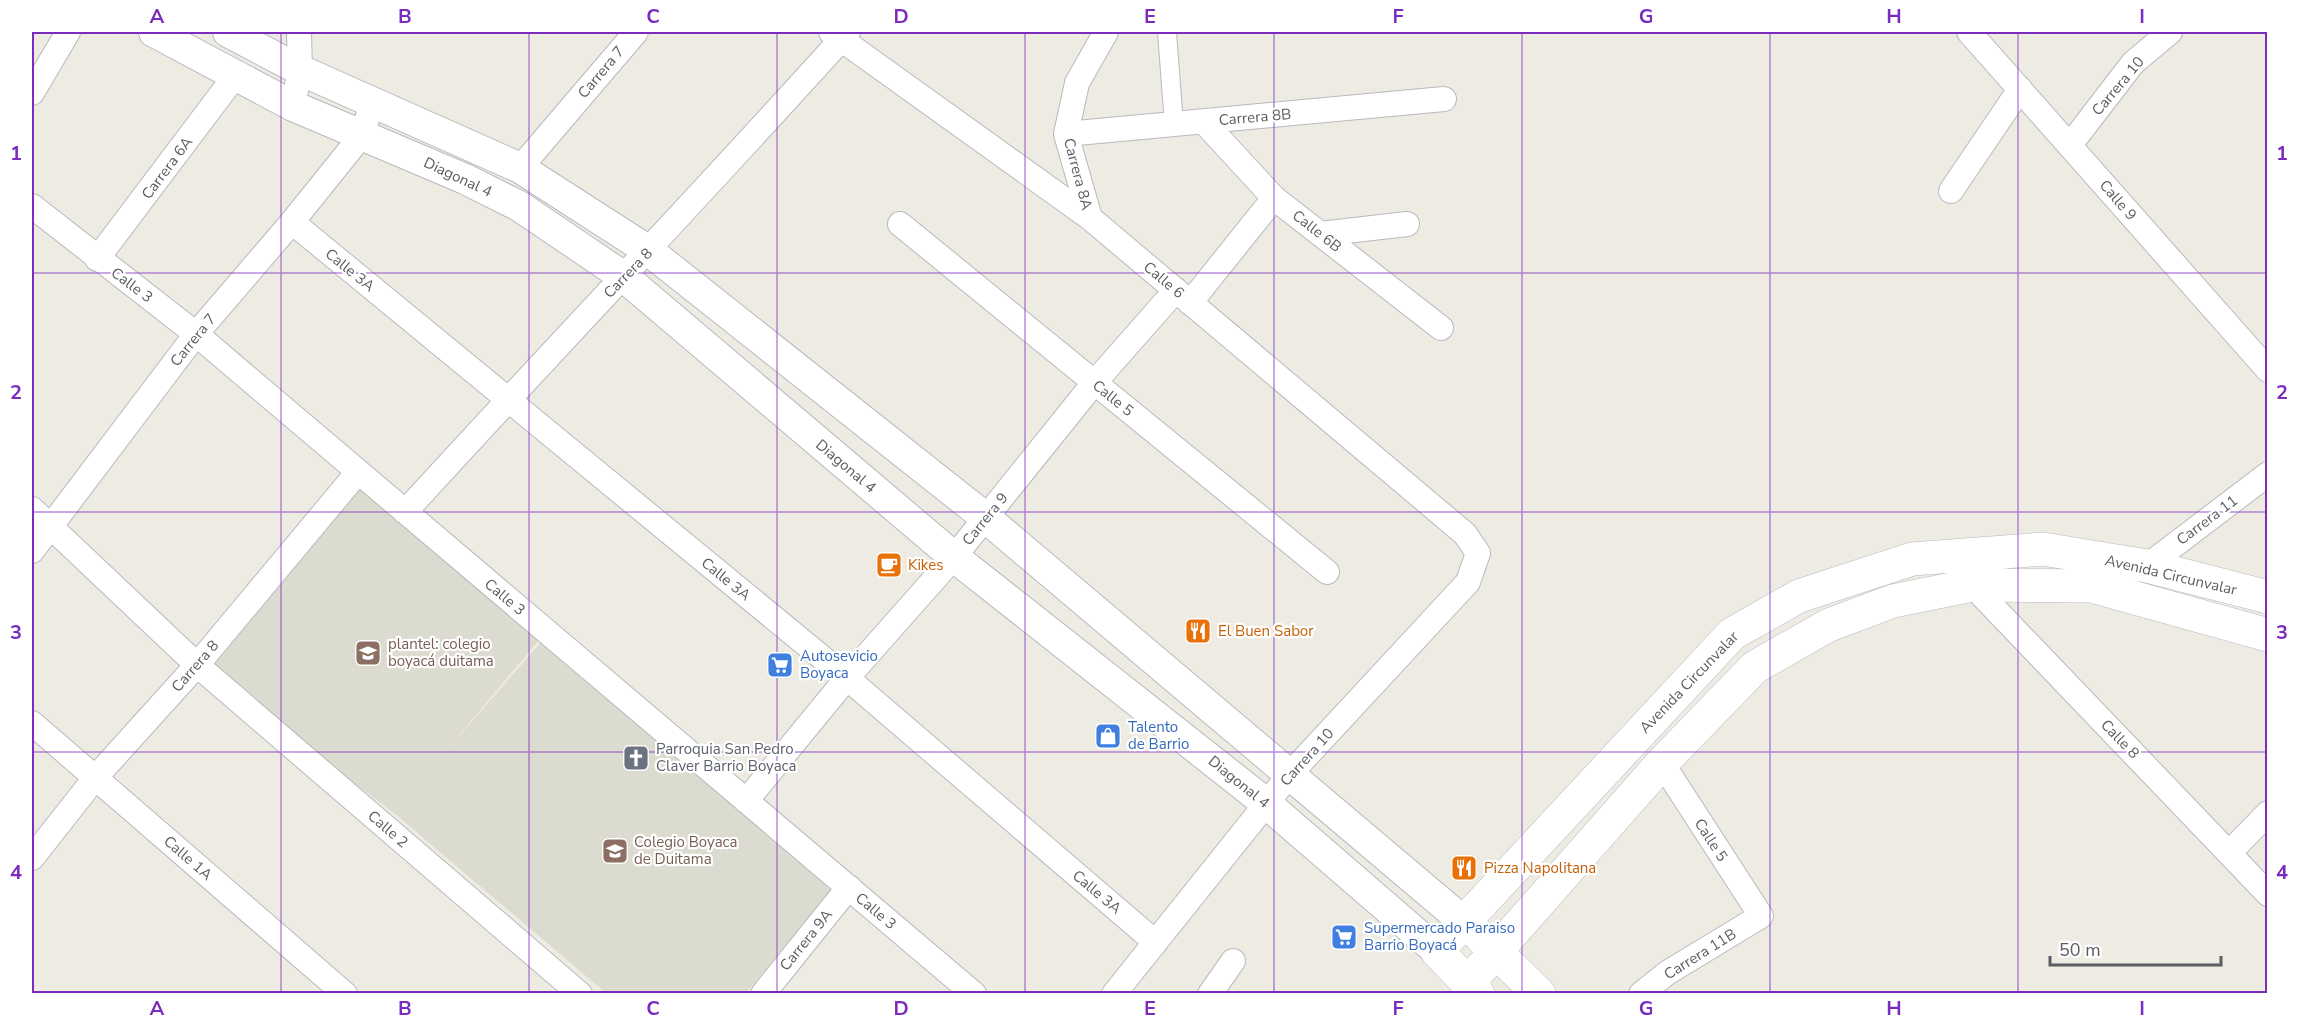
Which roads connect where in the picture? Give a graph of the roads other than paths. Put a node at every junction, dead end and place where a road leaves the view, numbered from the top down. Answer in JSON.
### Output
{"nodes":[{"id":1,"x":68,"y":32,"type":"edge"},
{"id":2,"x":154,"y":32,"type":"edge"},
{"id":3,"x":228,"y":32,"type":"edge"},
{"id":4,"x":299,"y":32,"type":"edge"},
{"id":5,"x":636,"y":32,"type":"edge"},
{"id":6,"x":1106,"y":32,"type":"edge"},
{"id":7,"x":1167,"y":32,"type":"edge"},
{"id":8,"x":1969,"y":32,"type":"edge"},
{"id":9,"x":2170,"y":32,"type":"edge"},
{"id":10,"x":840,"y":34,"type":"edge"},
{"id":11,"x":300,"y":70,"type":"junction"},
{"id":12,"x":235,"y":76,"type":"junction"},
{"id":13,"x":2020,"y":89,"type":"junction"},
{"id":14,"x":32,"y":93,"type":"edge"},
{"id":15,"x":1444,"y":99,"type":"dead end"},
{"id":16,"x":372,"y":103,"type":"junction"},
{"id":17,"x":293,"y":106,"type":"junction"},
{"id":18,"x":1203,"y":122,"type":"junction"},
{"id":19,"x":1174,"y":125,"type":"junction"},
{"id":20,"x":1066,"y":134,"type":"junction"},
{"id":21,"x":362,"y":135,"type":"junction"},
{"id":22,"x":2070,"y":145,"type":"junction"},
{"id":23,"x":520,"y":168,"type":"junction"},
{"id":24,"x":1951,"y":191,"type":"dead end"},
{"id":25,"x":1274,"y":198,"type":"junction"},
{"id":26,"x":32,"y":206,"type":"edge"},
{"id":27,"x":1090,"y":218,"type":"junction"},
{"id":28,"x":292,"y":222,"type":"junction"},
{"id":29,"x":900,"y":224,"type":"dead end"},
{"id":30,"x":1407,"y":224,"type":"dead end"},
{"id":31,"x":1320,"y":234,"type":"junction"},
{"id":32,"x":649,"y":251,"type":"junction"},
{"id":33,"x":97,"y":259,"type":"junction"},
{"id":34,"x":624,"y":277,"type":"junction"},
{"id":35,"x":1183,"y":296,"type":"junction"},
{"id":36,"x":1441,"y":328,"type":"dead end"},
{"id":37,"x":196,"y":334,"type":"junction"},
{"id":38,"x":2268,"y":370,"type":"edge"},
{"id":39,"x":1094,"y":383,"type":"junction"},
{"id":40,"x":508,"y":399,"type":"junction"},
{"id":41,"x":358,"y":472,"type":"junction"},
{"id":42,"x":2268,"y":474,"type":"edge"},
{"id":43,"x":32,"y":508,"type":"edge"},
{"id":44,"x":405,"y":512,"type":"junction"},
{"id":45,"x":986,"y":518,"type":"junction"},
{"id":46,"x":50,"y":527,"type":"junction"},
{"id":47,"x":32,"y":551,"type":"edge"},
{"id":48,"x":1478,"y":553,"type":"joint"},
{"id":49,"x":954,"y":557,"type":"junction"},
{"id":50,"x":2147,"y":566,"type":"junction"},
{"id":51,"x":1326,"y":572,"type":"dead end"},
{"id":52,"x":1972,"y":585,"type":"junction"},
{"id":53,"x":2268,"y":597,"type":"edge"},
{"id":54,"x":2268,"y":635,"type":"edge"},
{"id":55,"x":197,"y":665,"type":"junction"},
{"id":56,"x":847,"y":678,"type":"junction"},
{"id":57,"x":32,"y":723,"type":"edge"},
{"id":58,"x":1662,"y":763,"type":"junction"},
{"id":59,"x":1290,"y":774,"type":"junction"},
{"id":60,"x":95,"y":778,"type":"junction"},
{"id":61,"x":746,"y":801,"type":"junction"},
{"id":62,"x":1267,"y":804,"type":"junction"},
{"id":63,"x":2268,"y":813,"type":"edge"},
{"id":64,"x":2229,"y":853,"type":"junction"},
{"id":65,"x":32,"y":858,"type":"edge"},
{"id":66,"x":849,"y":887,"type":"junction"},
{"id":67,"x":2268,"y":894,"type":"edge"},
{"id":68,"x":1761,"y":916,"type":"joint"},
{"id":69,"x":1463,"y":921,"type":"junction"},
{"id":70,"x":1154,"y":940,"type":"junction"},
{"id":71,"x":1496,"y":949,"type":"junction"},
{"id":72,"x":1437,"y":951,"type":"junction"},
{"id":73,"x":1233,"y":961,"type":"dead end"},
{"id":74,"x":1468,"y":990,"type":"edge"},
{"id":75,"x":970,"y":992,"type":"edge"},
{"id":76,"x":345,"y":993,"type":"edge"},
{"id":77,"x":580,"y":993,"type":"edge"},
{"id":78,"x":763,"y":993,"type":"edge"},
{"id":79,"x":1114,"y":993,"type":"edge"},
{"id":80,"x":1210,"y":993,"type":"edge"},
{"id":81,"x":1539,"y":993,"type":"edge"},
{"id":82,"x":1641,"y":993,"type":"edge"}],
"edges":[{"from":1,"to":14,"type":"street"},
{"from":2,"to":12,"type":"street","name":"Diagonal 4"},
{"from":3,"to":11,"type":"street"},
{"from":4,"to":11,"type":"street"},
{"from":5,"to":23,"type":"street","name":"Carrera 7"},
{"from":6,"to":20,"type":"street","name":"Carrera 8A"},
{"from":7,"to":19,"type":"street"},
{"from":8,"to":13,"type":"street","name":"Calle 9"},
{"from":9,"to":22,"type":"street","name":"Carrera 10"},
{"from":10,"to":27,"type":"street","name":"Calle 6"},
{"from":10,"to":32,"type":"street","name":"Carrera 8"},
{"from":11,"to":16,"type":"street"},
{"from":11,"to":17,"type":"street"},
{"from":12,"to":17,"type":"street","name":"Diagonal 4"},
{"from":12,"to":33,"type":"street","name":"Carrera 6A"},
{"from":13,"to":22,"type":"street","name":"Calle 9"},
{"from":13,"to":24,"type":"street"},
{"from":15,"to":18,"type":"street","name":"Carrera 8B"},
{"from":16,"to":21,"type":"street"},
{"from":16,"to":23,"type":"street"},
{"from":17,"to":21,"type":"street","name":"Diagonal 4"},
{"from":18,"to":19,"type":"street","name":"Carrera 8B"},
{"from":18,"to":25,"type":"street","name":"Calle 6B"},
{"from":19,"to":20,"type":"street","name":"Carrera 8B"},
{"from":20,"to":27,"type":"street","name":"Carrera 8A"},
{"from":21,"to":28,"type":"street","name":"Carrera 7"},
{"from":21,"to":34,"type":"street","name":"Diagonal 4"},
{"from":22,"to":38,"type":"street","name":"Calle 9"},
{"from":23,"to":32,"type":"street"},
{"from":25,"to":31,"type":"street","name":"Calle 6B"},
{"from":25,"to":35,"type":"street","name":"Carrera 9"},
{"from":26,"to":33,"type":"street","name":"Calle 3"},
{"from":27,"to":35,"type":"street","name":"Calle 6"},
{"from":28,"to":37,"type":"street","name":"Carrera 7"},
{"from":28,"to":40,"type":"street","name":"Calle 3A"},
{"from":29,"to":39,"type":"street","name":"Calle 5"},
{"from":30,"to":31,"type":"street"},
{"from":31,"to":36,"type":"street","name":"Calle 6B"},
{"from":32,"to":34,"type":"street","name":"Carrera 8"},
{"from":32,"to":45,"type":"street"},
{"from":33,"to":37,"type":"street","name":"Calle 3"},
{"from":34,"to":40,"type":"street","name":"Carrera 8"},
{"from":34,"to":49,"type":"street","name":"Diagonal 4"},
{"from":35,"to":39,"type":"street","name":"Carrera 9"},
{"from":35,"to":48,"type":"street","name":"Calle 6"},
{"from":37,"to":41,"type":"street","name":"Calle 3"},
{"from":37,"to":46,"type":"street","name":"Carrera 7"},
{"from":39,"to":45,"type":"street","name":"Carrera 9"},
{"from":39,"to":51,"type":"street","name":"Calle 5"},
{"from":40,"to":44,"type":"street","name":"Carrera 8"},
{"from":40,"to":56,"type":"street","name":"Calle 3A"},
{"from":41,"to":44,"type":"street","name":"Calle 3"},
{"from":41,"to":55,"type":"street","name":"Carrera 8"},
{"from":42,"to":50,"type":"street","name":"Carrera 11"},
{"from":43,"to":46,"type":"street"},
{"from":44,"to":61,"type":"street","name":"Calle 3"},
{"from":45,"to":49,"type":"street","name":"Carrera 9"},
{"from":45,"to":59,"type":"street"},
{"from":46,"to":47,"type":"street","name":"Carrera 7"},
{"from":46,"to":55,"type":"street"},
{"from":48,"to":59,"type":"street","name":"Carrera 10"},
{"from":49,"to":56,"type":"street","name":"Carrera 9"},
{"from":49,"to":62,"type":"street","name":"Diagonal 4"},
{"from":50,"to":53,"type":"main road","name":"Avenida Circunvalar"},
{"from":50,"to":69,"type":"main road","name":"Avenida Circunvalar"},
{"from":52,"to":54,"type":"main road","name":"Avenida Circunvalar"},
{"from":52,"to":58,"type":"main road","name":"Avenida Circunvalar"},
{"from":52,"to":64,"type":"street","name":"Calle 8"},
{"from":55,"to":60,"type":"street","name":"Carrera 8"},
{"from":55,"to":77,"type":"street","name":"Calle 2"},
{"from":56,"to":61,"type":"street","name":"Carrera 9"},
{"from":56,"to":70,"type":"street","name":"Calle 3A"},
{"from":57,"to":60,"type":"street","name":"Calle 1A"},
{"from":58,"to":68,"type":"street","name":"Calle 5"},
{"from":58,"to":71,"type":"main road","name":"Avenida Circunvalar"},
{"from":59,"to":62,"type":"street","name":"Carrera 10"},
{"from":59,"to":69,"type":"street"},
{"from":60,"to":65,"type":"street","name":"Carrera 8"},
{"from":60,"to":76,"type":"street","name":"Calle 1A"},
{"from":61,"to":66,"type":"street","name":"Calle 3"},
{"from":62,"to":70,"type":"street","name":"Carrera 10"},
{"from":62,"to":72,"type":"street","name":"Diagonal 4"},
{"from":63,"to":64,"type":"street"},
{"from":64,"to":67,"type":"street","name":"Calle 8"},
{"from":66,"to":75,"type":"street","name":"Calle 3"},
{"from":66,"to":78,"type":"street","name":"Carrera 9A"},
{"from":68,"to":82,"type":"street","name":"Carrera 11B"},
{"from":69,"to":71,"type":"main road"},
{"from":69,"to":72,"type":"main road","name":"Avenida Circunvalar"},
{"from":70,"to":79,"type":"street","name":"Carrera 10"},
{"from":71,"to":74,"type":"main road","name":"Avenida Circunvalar"},
{"from":71,"to":81,"type":"main road"},
{"from":72,"to":74,"type":"main road","name":"Diagonal 4"},
{"from":73,"to":80,"type":"street"}]}
